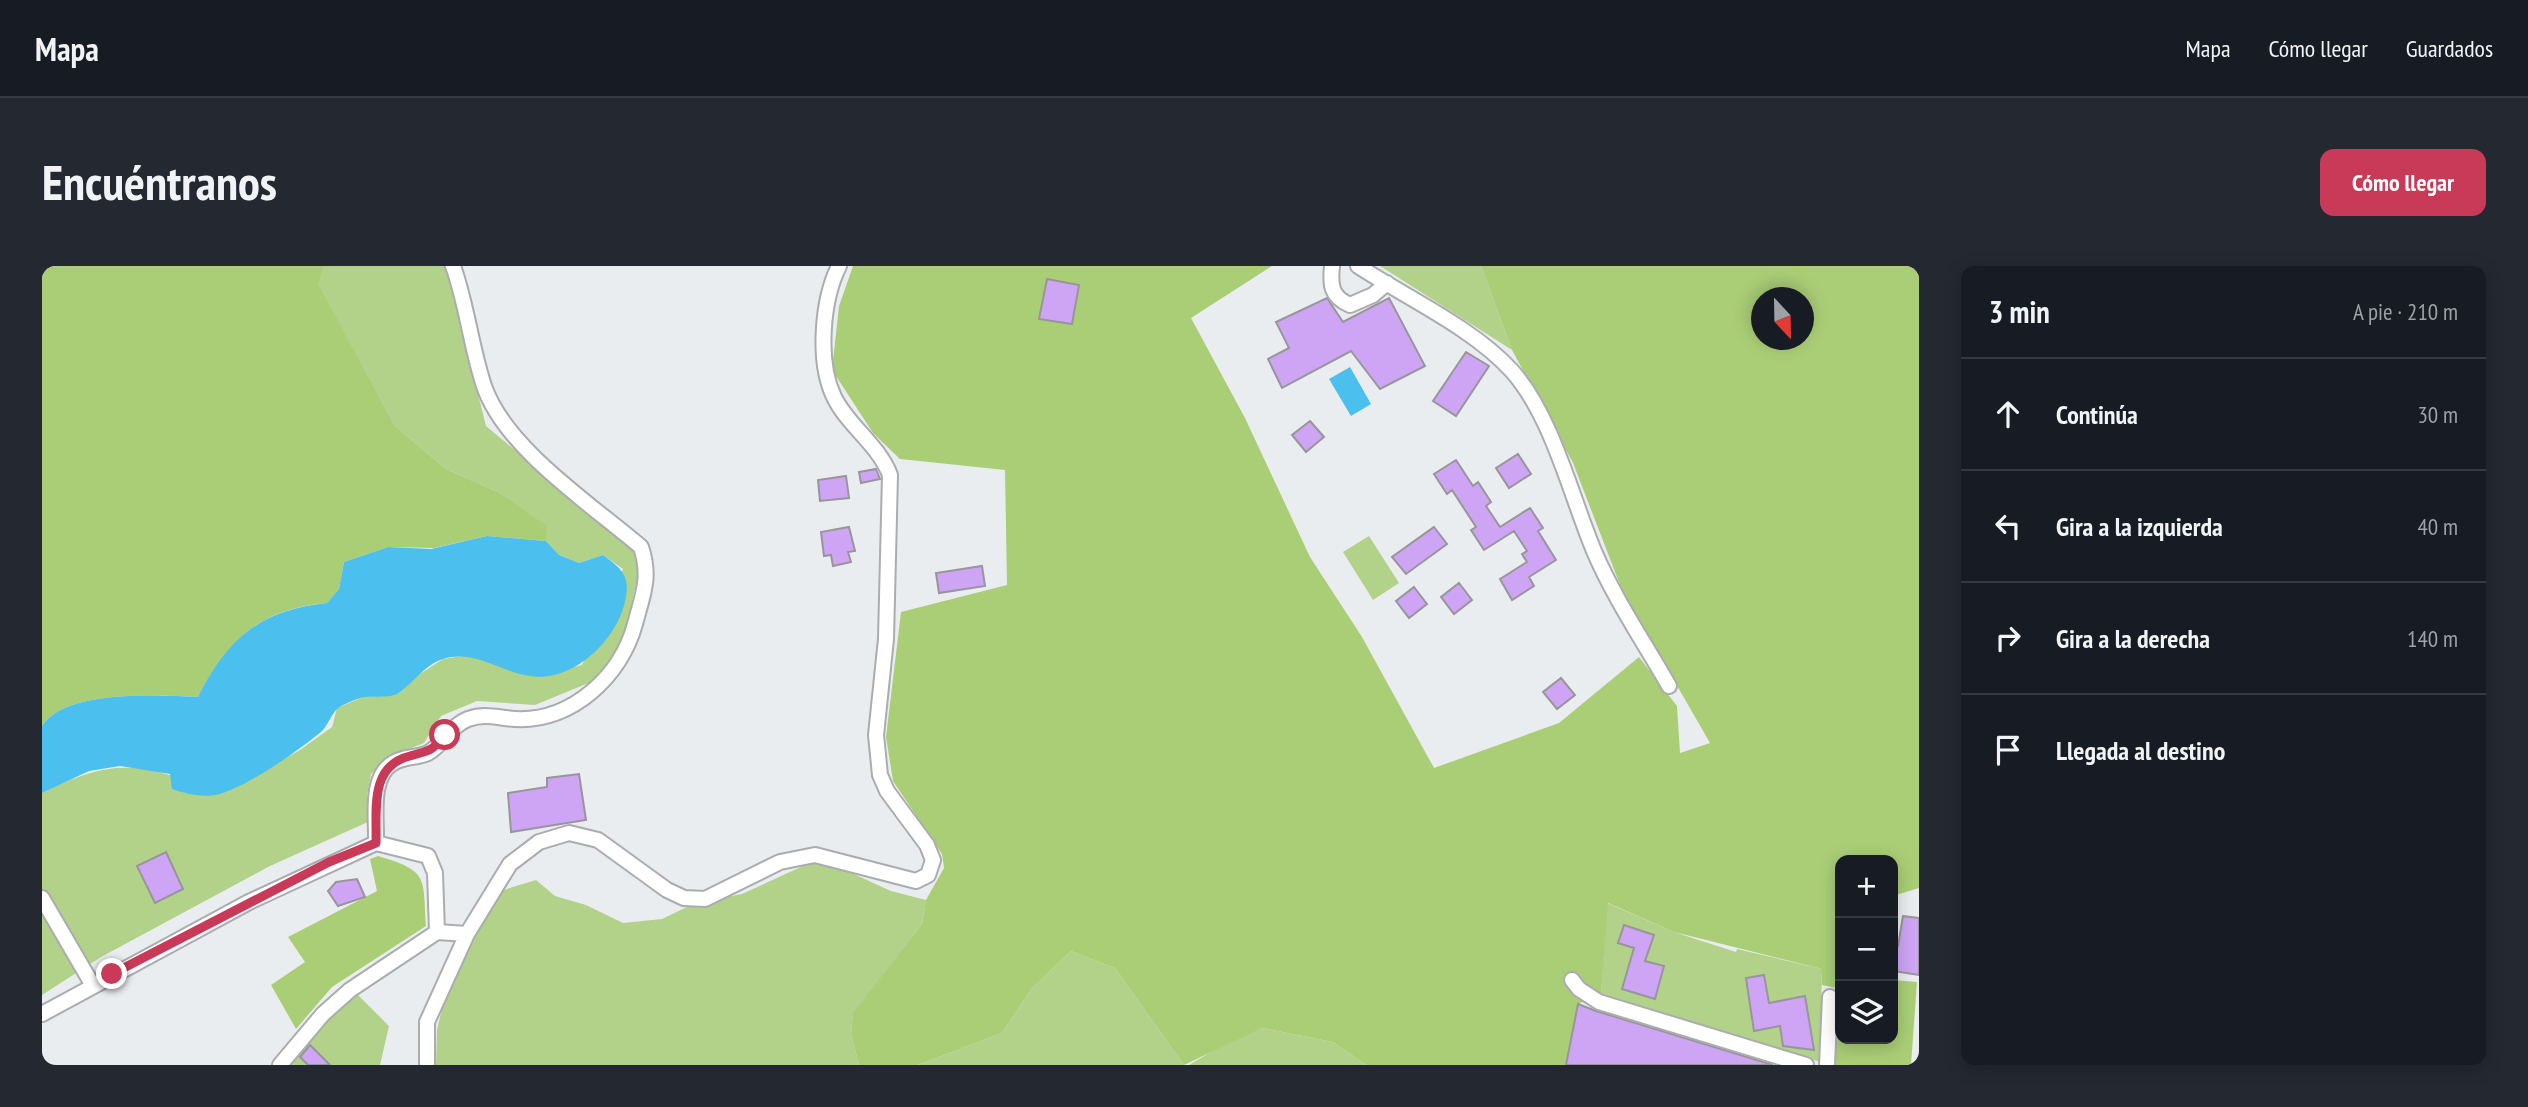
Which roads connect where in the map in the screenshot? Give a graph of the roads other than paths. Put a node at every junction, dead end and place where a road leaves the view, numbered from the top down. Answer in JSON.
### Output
{"nodes":[{"id":1,"x":453,"y":266,"type":"edge"},
{"id":2,"x":839,"y":266,"type":"edge"},
{"id":3,"x":1332,"y":266,"type":"edge"},
{"id":4,"x":1358,"y":266,"type":"edge"},
{"id":5,"x":1387,"y":283,"type":"junction"},
{"id":6,"x":1669,"y":686,"type":"dead end"},
{"id":7,"x":376,"y":843,"type":"junction"},
{"id":8,"x":42,"y":898,"type":"edge"},
{"id":9,"x":437,"y":932,"type":"junction"},
{"id":10,"x":467,"y":934,"type":"junction"},
{"id":11,"x":1573,"y":979,"type":"dead end"},
{"id":12,"x":92,"y":984,"type":"junction"},
{"id":13,"x":1830,"y":998,"type":"dead end"},
{"id":14,"x":42,"y":1014,"type":"edge"},
{"id":15,"x":279,"y":1065,"type":"edge"},
{"id":16,"x":427,"y":1065,"type":"edge"},
{"id":17,"x":1806,"y":1065,"type":"edge"},
{"id":18,"x":1828,"y":1065,"type":"edge"}],
"edges":[{"from":1,"to":7,"type":"street"},
{"from":2,"to":10,"type":"street"},
{"from":3,"to":5,"type":"street"},
{"from":4,"to":5,"type":"street"},
{"from":5,"to":6,"type":"street"},
{"from":7,"to":9,"type":"street"},
{"from":7,"to":12,"type":"street"},
{"from":8,"to":12,"type":"street"},
{"from":9,"to":10,"type":"street"},
{"from":9,"to":15,"type":"street"},
{"from":10,"to":16,"type":"street"},
{"from":11,"to":17,"type":"street"},
{"from":12,"to":14,"type":"street"},
{"from":13,"to":18,"type":"street"}]}
